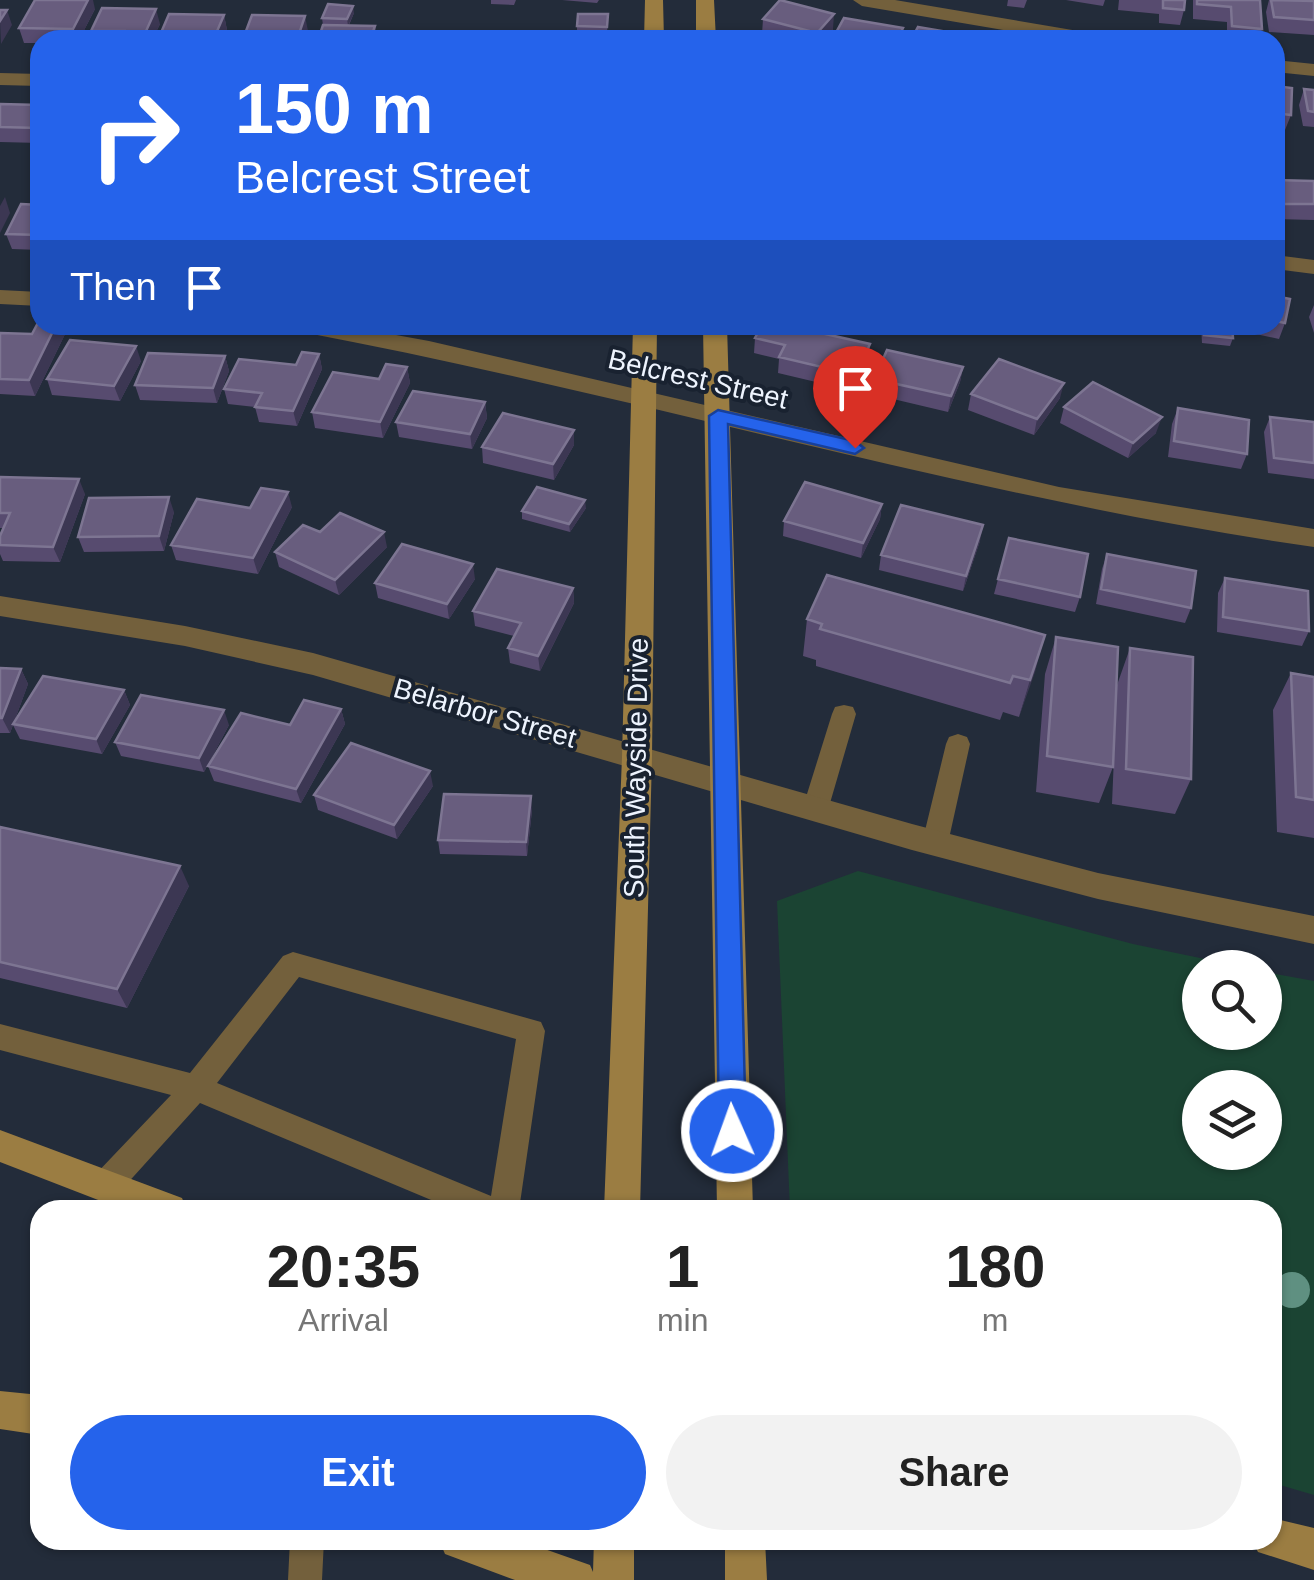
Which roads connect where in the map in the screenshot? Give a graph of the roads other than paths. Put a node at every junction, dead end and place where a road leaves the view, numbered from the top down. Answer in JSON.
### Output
{"nodes":[{"id":1,"x":654,"y":0,"type":"edge"},
{"id":2,"x":705,"y":0,"type":"edge"},
{"id":3,"x":862,"y":0,"type":"edge"},
{"id":4,"x":654,"y":30,"type":"edge"},
{"id":5,"x":706,"y":30,"type":"edge"},
{"id":6,"x":1038,"y":30,"type":"edge"},
{"id":7,"x":1285,"y":67,"type":"edge"},
{"id":8,"x":1314,"y":70,"type":"edge"},
{"id":9,"x":0,"y":79,"type":"edge"},
{"id":10,"x":30,"y":80,"type":"edge"},
{"id":11,"x":1285,"y":263,"type":"edge"},
{"id":12,"x":1314,"y":266,"type":"edge"},
{"id":13,"x":0,"y":297,"type":"edge"},
{"id":14,"x":30,"y":298,"type":"edge"},
{"id":15,"x":361,"y":335,"type":"edge"},
{"id":16,"x":646,"y":335,"type":"edge"},
{"id":17,"x":714,"y":335,"type":"edge"},
{"id":18,"x":643,"y":396,"type":"junction"},
{"id":19,"x":718,"y":416,"type":"junction"},
{"id":20,"x":1314,"y":538,"type":"edge"},
{"id":21,"x":0,"y":606,"type":"edge"},
{"id":22,"x":844,"y":714,"type":"dead end"},
{"id":23,"x":958,"y":744,"type":"dead end"},
{"id":24,"x":638,"y":757,"type":"junction"},
{"id":25,"x":724,"y":786,"type":"junction"},
{"id":26,"x":814,"y":810,"type":"junction"},
{"id":27,"x":935,"y":843,"type":"junction"},
{"id":28,"x":1314,"y":930,"type":"edge"},
{"id":29,"x":0,"y":1037,"type":"edge"},
{"id":30,"x":196,"y":1088,"type":"junction"},
{"id":31,"x":0,"y":1146,"type":"edge"},
{"id":32,"x":104,"y":1187,"type":"junction"},
{"id":33,"x":141,"y":1200,"type":"edge"},
{"id":34,"x":466,"y":1200,"type":"edge"},
{"id":35,"x":506,"y":1200,"type":"edge"},
{"id":36,"x":622,"y":1200,"type":"edge"},
{"id":37,"x":735,"y":1200,"type":"edge"},
{"id":38,"x":0,"y":1410,"type":"edge"},
{"id":39,"x":30,"y":1414,"type":"edge"},
{"id":40,"x":1282,"y":1541,"type":"edge"},
{"id":41,"x":1314,"y":1549,"type":"edge"},
{"id":42,"x":307,"y":1550,"type":"edge"},
{"id":43,"x":488,"y":1550,"type":"edge"},
{"id":44,"x":614,"y":1550,"type":"edge"},
{"id":45,"x":744,"y":1550,"type":"edge"},
{"id":46,"x":306,"y":1580,"type":"edge"},
{"id":47,"x":576,"y":1580,"type":"edge"},
{"id":48,"x":613,"y":1580,"type":"edge"},
{"id":49,"x":746,"y":1580,"type":"edge"}],
"edges":[{"from":1,"to":4,"type":"street"},
{"from":2,"to":5,"type":"street"},
{"from":3,"to":6,"type":"street"},
{"from":7,"to":8,"type":"street"},
{"from":9,"to":10,"type":"street"},
{"from":11,"to":12,"type":"street"},
{"from":13,"to":14,"type":"street"},
{"from":15,"to":18,"type":"street","name":"Belcrest Street"},
{"from":16,"to":18,"type":"street","name":"South Wayside Drive"},
{"from":17,"to":19,"type":"street"},
{"from":18,"to":19,"type":"street","name":"Belcrest Street"},
{"from":18,"to":24,"type":"street","name":"South Wayside Drive"},
{"from":19,"to":20,"type":"street","name":"Belcrest Street"},
{"from":19,"to":25,"type":"street"},
{"from":21,"to":24,"type":"street","name":"Belarbor Street"},
{"from":22,"to":26,"type":"lane"},
{"from":23,"to":27,"type":"lane"},
{"from":24,"to":25,"type":"street","name":"Belarbor Street"},
{"from":24,"to":36,"type":"street","name":"South Wayside Drive"},
{"from":25,"to":26,"type":"street","name":"Belarbor Street"},
{"from":25,"to":37,"type":"street"},
{"from":26,"to":27,"type":"street","name":"Belarbor Street"},
{"from":27,"to":28,"type":"street","name":"Belarbor Street"},
{"from":29,"to":30,"type":"lane"},
{"from":30,"to":32,"type":"lane"},
{"from":30,"to":34,"type":"lane"},
{"from":30,"to":35,"type":"lane"},
{"from":31,"to":32,"type":"street"},
{"from":32,"to":33,"type":"street"},
{"from":38,"to":39,"type":"street"},
{"from":40,"to":41,"type":"street"},
{"from":42,"to":46,"type":"lane"},
{"from":43,"to":47,"type":"street"},
{"from":44,"to":48,"type":"street"},
{"from":45,"to":49,"type":"street"}]}
